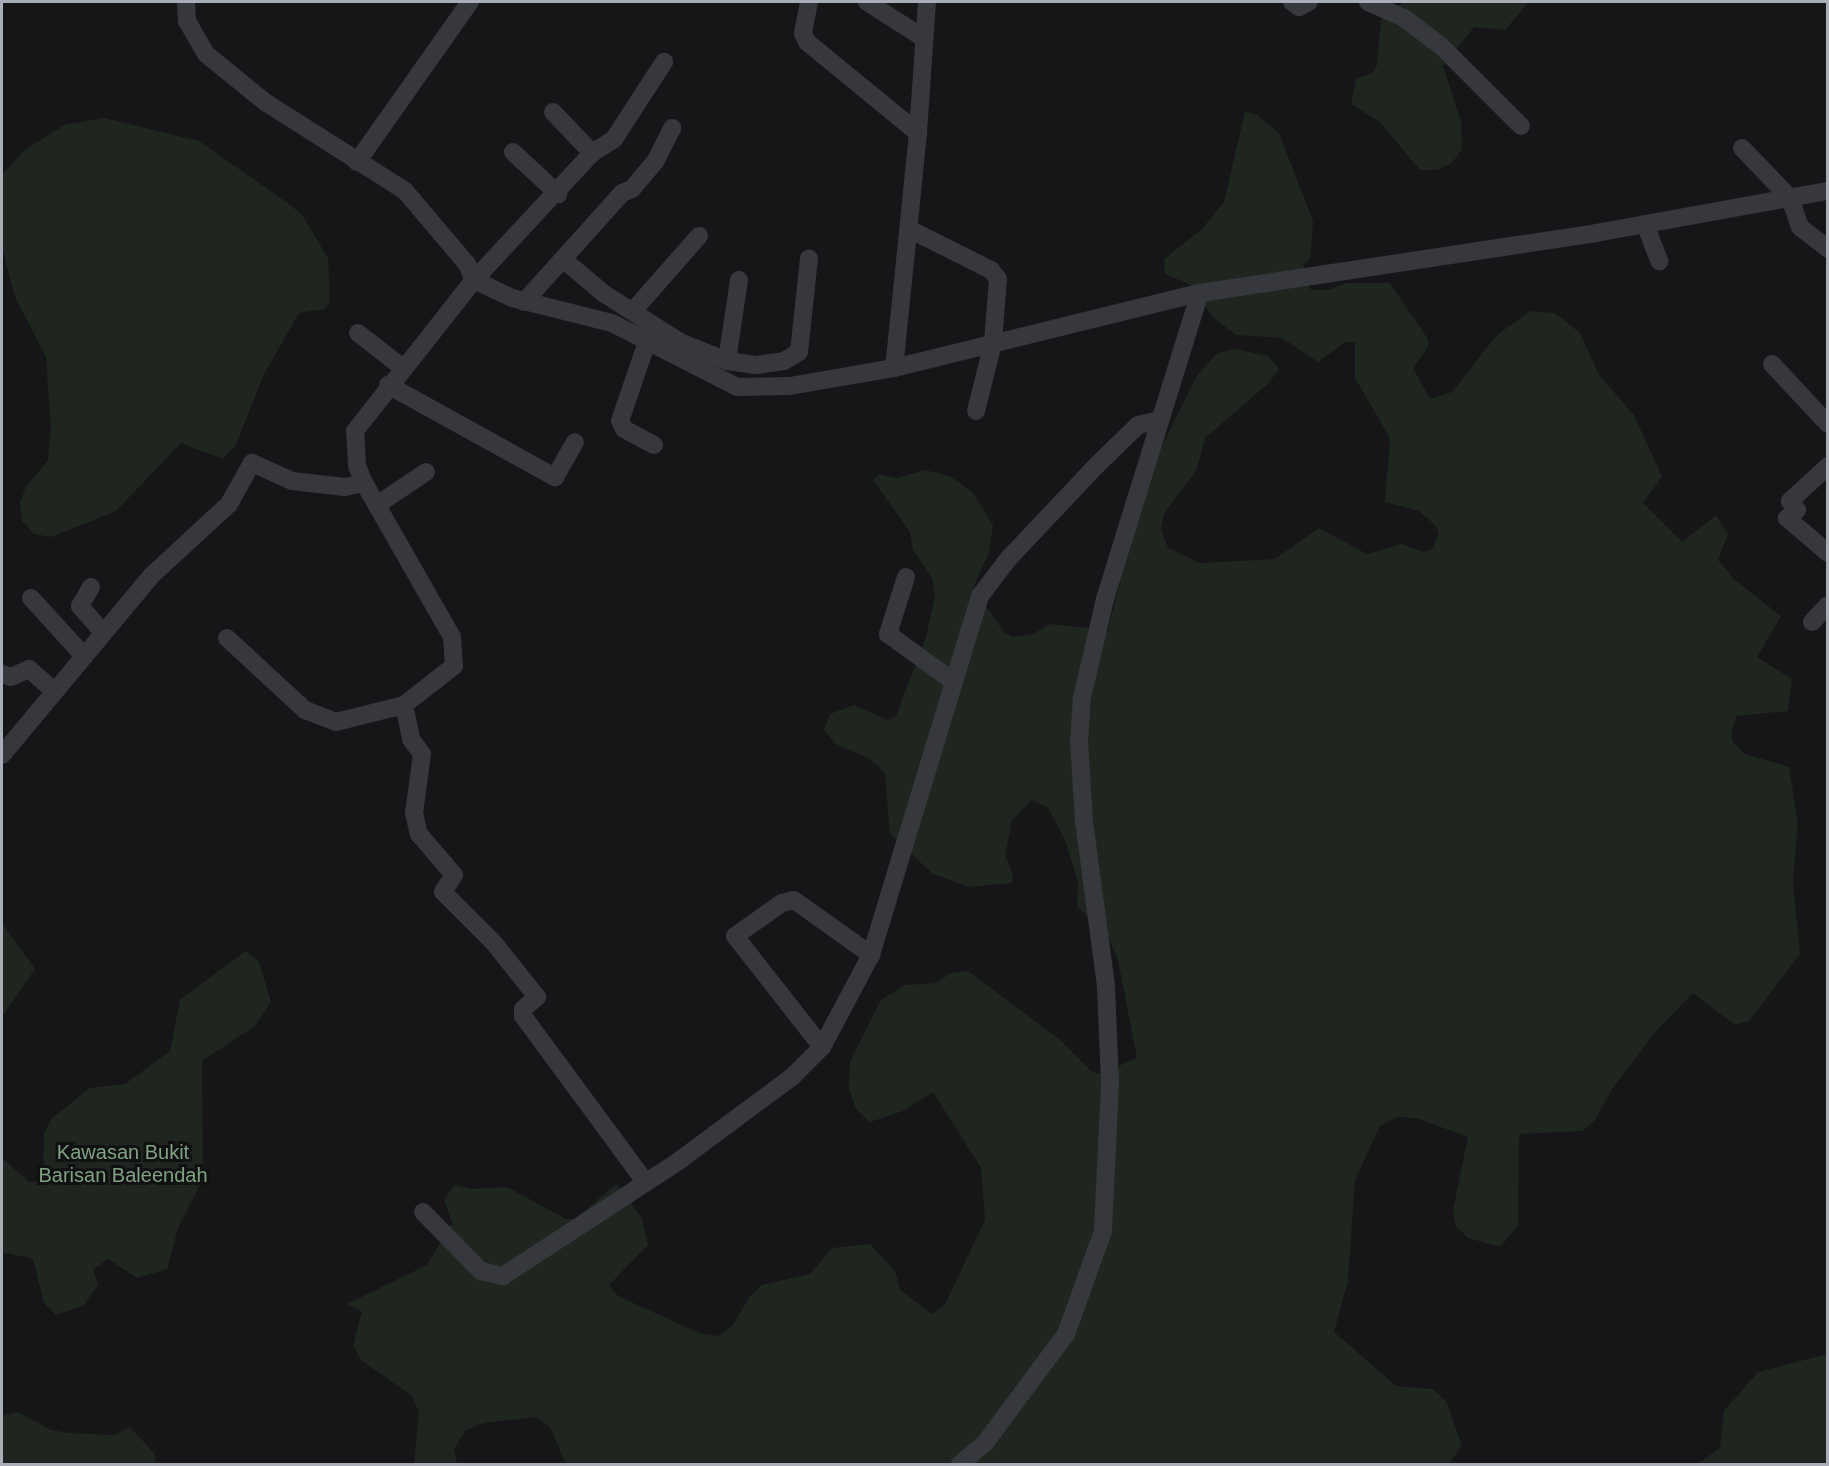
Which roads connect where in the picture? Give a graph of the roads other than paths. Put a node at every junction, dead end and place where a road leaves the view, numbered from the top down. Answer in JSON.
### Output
{"nodes":[{"id":1,"x":186,"y":2,"type":"edge"},
{"id":2,"x":470,"y":2,"type":"edge"},
{"id":3,"x":809,"y":2,"type":"edge"},
{"id":4,"x":867,"y":2,"type":"edge"},
{"id":5,"x":927,"y":2,"type":"edge"},
{"id":6,"x":1292,"y":2,"type":"edge"},
{"id":7,"x":1309,"y":2,"type":"edge"},
{"id":8,"x":1368,"y":2,"type":"edge"},
{"id":9,"x":922,"y":37,"type":"junction"},
{"id":10,"x":664,"y":62,"type":"dead end"},
{"id":11,"x":552,"y":112,"type":"dead end"},
{"id":12,"x":1521,"y":126,"type":"dead end"},
{"id":13,"x":672,"y":128,"type":"dead end"},
{"id":14,"x":918,"y":133,"type":"junction"},
{"id":15,"x":1742,"y":148,"type":"dead end"},
{"id":16,"x":513,"y":152,"type":"dead end"},
{"id":17,"x":592,"y":153,"type":"junction"},
{"id":18,"x":357,"y":162,"type":"junction"},
{"id":19,"x":1827,"y":191,"type":"edge"},
{"id":20,"x":558,"y":194,"type":"junction"},
{"id":21,"x":1790,"y":198,"type":"junction"},
{"id":22,"x":1645,"y":224,"type":"junction"},
{"id":23,"x":909,"y":229,"type":"junction"},
{"id":24,"x":699,"y":236,"type":"dead end"},
{"id":25,"x":1827,"y":249,"type":"edge"},
{"id":26,"x":809,"y":259,"type":"dead end"},
{"id":27,"x":564,"y":260,"type":"junction"},
{"id":28,"x":1659,"y":261,"type":"dead end"},
{"id":29,"x":474,"y":280,"type":"junction"},
{"id":30,"x":739,"y":280,"type":"dead end"},
{"id":31,"x":1200,"y":293,"type":"junction"},
{"id":32,"x":524,"y":302,"type":"junction"},
{"id":33,"x":633,"y":311,"type":"junction"},
{"id":34,"x":358,"y":333,"type":"dead end"},
{"id":35,"x":647,"y":342,"type":"junction"},
{"id":36,"x":993,"y":343,"type":"junction"},
{"id":37,"x":727,"y":361,"type":"junction"},
{"id":38,"x":1772,"y":364,"type":"dead end"},
{"id":39,"x":403,"y":368,"type":"junction"},
{"id":40,"x":894,"y":368,"type":"junction"},
{"id":41,"x":388,"y":385,"type":"junction"},
{"id":42,"x":976,"y":411,"type":"dead end"},
{"id":43,"x":1159,"y":420,"type":"junction"},
{"id":44,"x":1827,"y":424,"type":"edge"},
{"id":45,"x":575,"y":442,"type":"dead end"},
{"id":46,"x":654,"y":445,"type":"dead end"},
{"id":47,"x":1827,"y":466,"type":"edge"},
{"id":48,"x":426,"y":471,"type":"dead end"},
{"id":49,"x":364,"y":483,"type":"junction"},
{"id":50,"x":377,"y":505,"type":"junction"},
{"id":51,"x":1827,"y":553,"type":"edge"},
{"id":52,"x":906,"y":577,"type":"dead end"},
{"id":53,"x":91,"y":587,"type":"dead end"},
{"id":54,"x":31,"y":598,"type":"dead end"},
{"id":55,"x":1827,"y":605,"type":"edge"},
{"id":56,"x":1812,"y":622,"type":"dead end"},
{"id":57,"x":104,"y":632,"type":"junction"},
{"id":58,"x":227,"y":638,"type":"dead end"},
{"id":59,"x":83,"y":655,"type":"junction"},
{"id":60,"x":2,"y":674,"type":"edge"},
{"id":61,"x":954,"y":682,"type":"junction"},
{"id":62,"x":54,"y":691,"type":"junction"},
{"id":63,"x":404,"y":705,"type":"junction"},
{"id":64,"x":2,"y":755,"type":"edge"},
{"id":65,"x":871,"y":955,"type":"junction"},
{"id":66,"x":822,"y":1047,"type":"junction"},
{"id":67,"x":646,"y":1183,"type":"junction"},
{"id":68,"x":423,"y":1212,"type":"dead end"},
{"id":69,"x":960,"y":1464,"type":"edge"}],
"edges":[{"from":1,"to":18,"type":"street"},
{"from":2,"to":18,"type":"street"},
{"from":3,"to":14,"type":"street"},
{"from":4,"to":9,"type":"street"},
{"from":5,"to":9,"type":"street"},
{"from":6,"to":7,"type":"street"},
{"from":8,"to":12,"type":"street"},
{"from":9,"to":14,"type":"street"},
{"from":10,"to":17,"type":"street"},
{"from":11,"to":17,"type":"street"},
{"from":13,"to":27,"type":"street"},
{"from":14,"to":23,"type":"street"},
{"from":15,"to":21,"type":"street"},
{"from":16,"to":20,"type":"street"},
{"from":17,"to":20,"type":"street"},
{"from":18,"to":29,"type":"street"},
{"from":19,"to":21,"type":"street"},
{"from":20,"to":29,"type":"street"},
{"from":21,"to":22,"type":"street"},
{"from":21,"to":25,"type":"street"},
{"from":22,"to":28,"type":"street"},
{"from":22,"to":31,"type":"street"},
{"from":23,"to":36,"type":"street"},
{"from":23,"to":40,"type":"street"},
{"from":24,"to":33,"type":"street"},
{"from":26,"to":37,"type":"street"},
{"from":27,"to":32,"type":"street"},
{"from":27,"to":33,"type":"street"},
{"from":29,"to":32,"type":"street"},
{"from":29,"to":39,"type":"street"},
{"from":30,"to":37,"type":"street"},
{"from":31,"to":36,"type":"street"},
{"from":31,"to":43,"type":"street"},
{"from":32,"to":35,"type":"street"},
{"from":33,"to":37,"type":"street"},
{"from":34,"to":39,"type":"street"},
{"from":35,"to":40,"type":"street"},
{"from":35,"to":46,"type":"street"},
{"from":36,"to":40,"type":"street"},
{"from":36,"to":42,"type":"street"},
{"from":38,"to":44,"type":"street"},
{"from":39,"to":41,"type":"street"},
{"from":41,"to":45,"type":"street"},
{"from":41,"to":49,"type":"street"},
{"from":43,"to":61,"type":"street"},
{"from":43,"to":69,"type":"street"},
{"from":47,"to":51,"type":"street"},
{"from":48,"to":50,"type":"street"},
{"from":49,"to":50,"type":"street"},
{"from":49,"to":57,"type":"street"},
{"from":50,"to":63,"type":"street"},
{"from":52,"to":61,"type":"street"},
{"from":53,"to":57,"type":"street"},
{"from":54,"to":59,"type":"street"},
{"from":55,"to":56,"type":"street"},
{"from":57,"to":59,"type":"street"},
{"from":58,"to":63,"type":"street"},
{"from":59,"to":62,"type":"street"},
{"from":60,"to":62,"type":"street"},
{"from":61,"to":65,"type":"street"},
{"from":62,"to":64,"type":"street"},
{"from":63,"to":67,"type":"street"},
{"from":65,"to":66,"type":"street"},
{"from":65,"to":66,"type":"street"},
{"from":66,"to":67,"type":"street"},
{"from":67,"to":68,"type":"street"}]}
